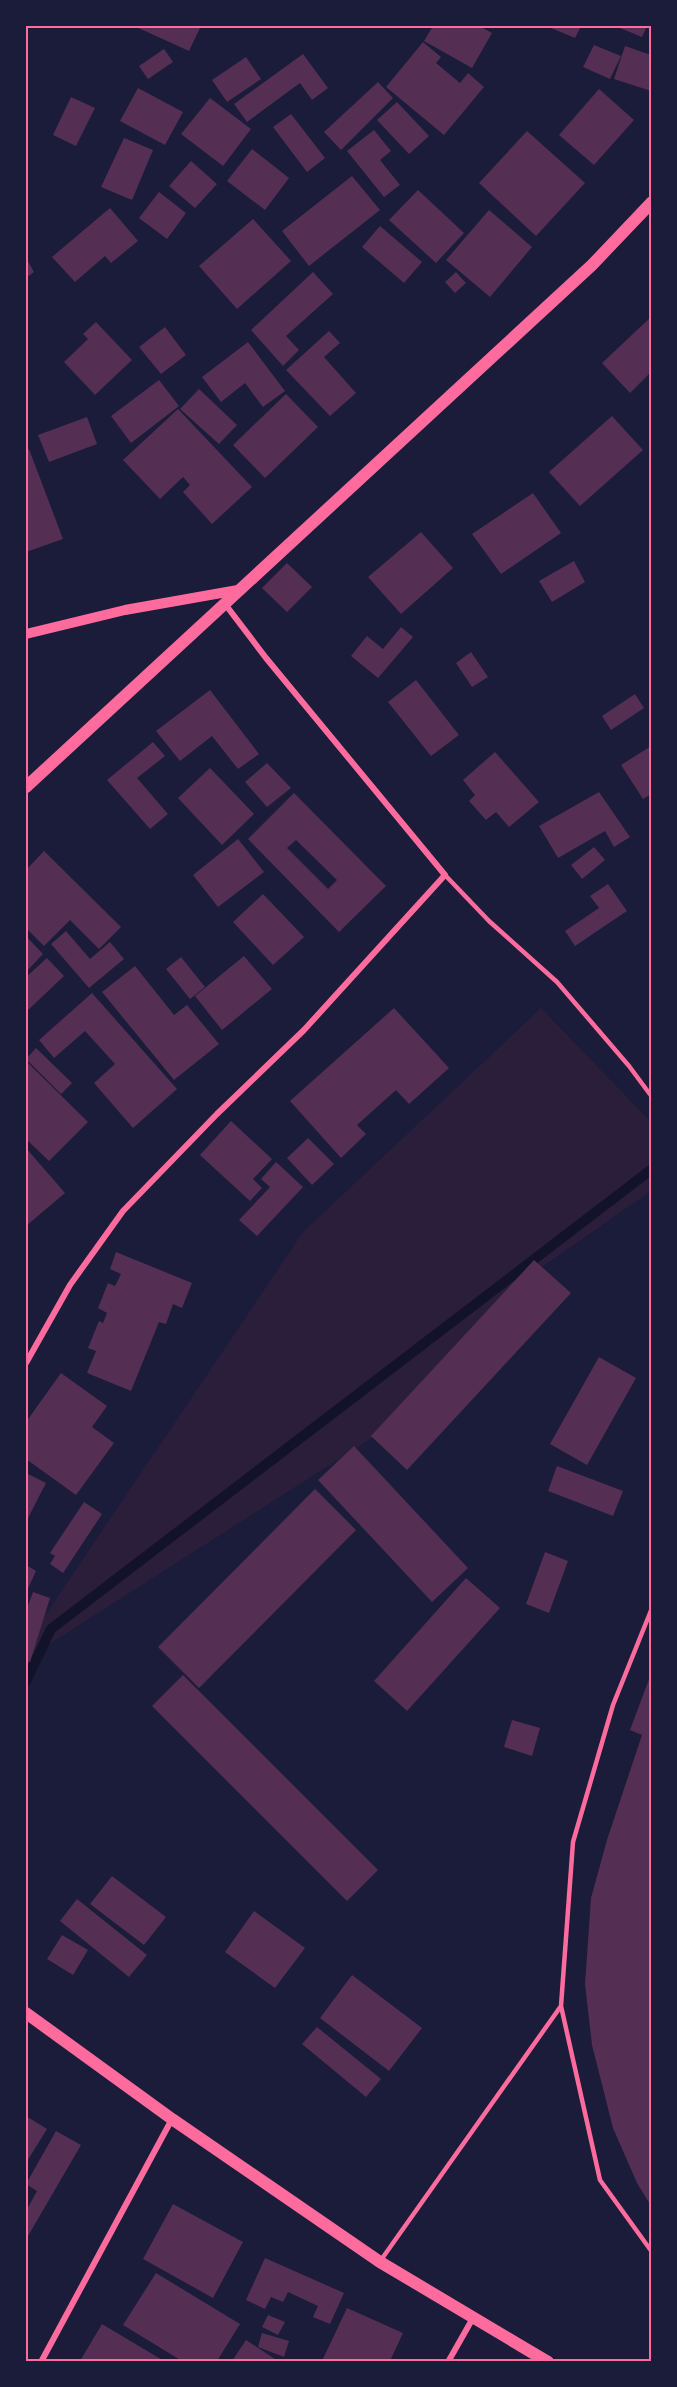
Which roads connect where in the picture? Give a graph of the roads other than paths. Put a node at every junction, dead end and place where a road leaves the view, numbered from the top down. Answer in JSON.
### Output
{"nodes":[{"id":1,"x":651,"y":202,"type":"edge"},
{"id":2,"x":238,"y":590,"type":"junction"},
{"id":3,"x":224,"y":603,"type":"junction"},
{"id":4,"x":26,"y":634,"type":"edge"},
{"id":5,"x":26,"y":787,"type":"edge"},
{"id":6,"x":445,"y":875,"type":"junction"},
{"id":7,"x":651,"y":1097,"type":"edge"},
{"id":8,"x":26,"y":1363,"type":"edge"},
{"id":9,"x":651,"y":1608,"type":"edge"},
{"id":10,"x":561,"y":2006,"type":"junction"},
{"id":11,"x":26,"y":2013,"type":"edge"},
{"id":12,"x":172,"y":2119,"type":"junction"},
{"id":13,"x":651,"y":2253,"type":"edge"},
{"id":14,"x":380,"y":2262,"type":"junction"},
{"id":15,"x":474,"y":2317,"type":"junction"},
{"id":16,"x":41,"y":2361,"type":"edge"},
{"id":17,"x":448,"y":2361,"type":"edge"},
{"id":18,"x":548,"y":2361,"type":"edge"}],
"edges":[{"from":1,"to":2,"type":"main road"},
{"from":2,"to":3,"type":"main road"},
{"from":2,"to":4,"type":"street"},
{"from":3,"to":5,"type":"main road"},
{"from":3,"to":6,"type":"street"},
{"from":6,"to":7,"type":"lane"},
{"from":6,"to":8,"type":"street"},
{"from":9,"to":10,"type":"lane"},
{"from":10,"to":13,"type":"lane"},
{"from":10,"to":14,"type":"lane"},
{"from":11,"to":12,"type":"main road"},
{"from":12,"to":14,"type":"main road"},
{"from":12,"to":16,"type":"street"},
{"from":14,"to":15,"type":"main road"},
{"from":15,"to":17,"type":"street"},
{"from":15,"to":18,"type":"main road"}]}
